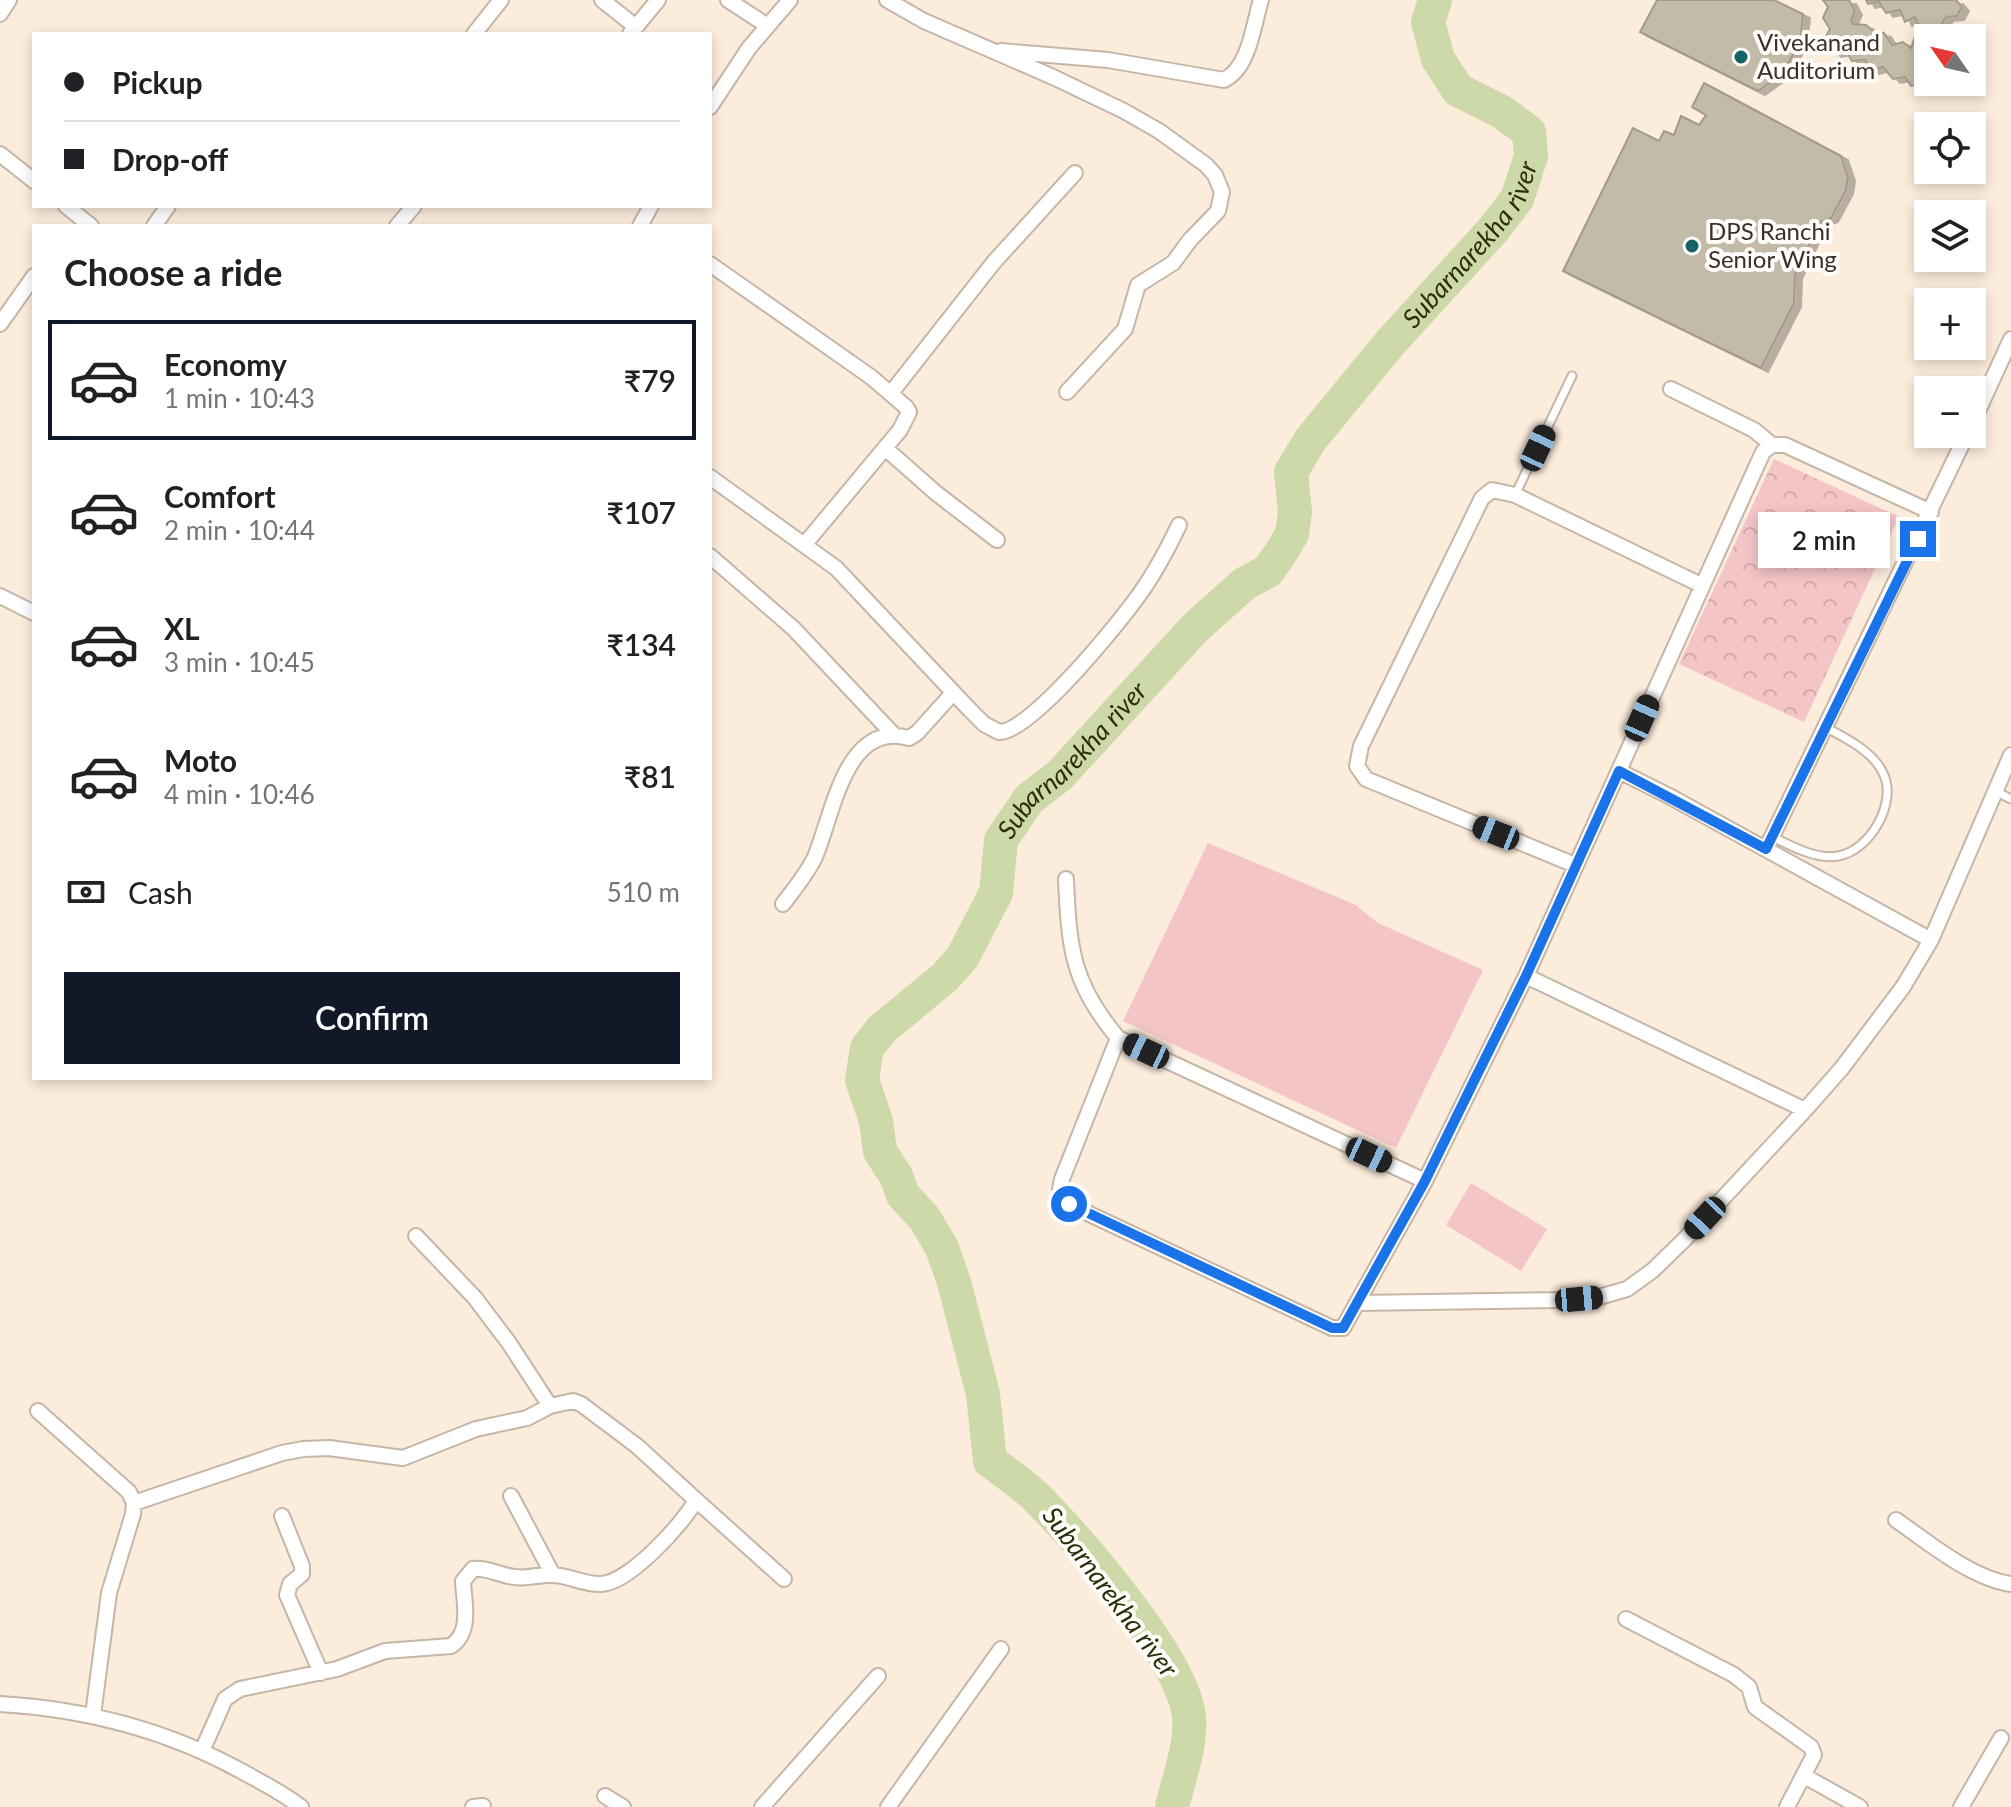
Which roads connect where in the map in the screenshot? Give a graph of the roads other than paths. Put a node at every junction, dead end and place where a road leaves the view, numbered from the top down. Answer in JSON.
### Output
{"nodes":[{"id":1,"x":9,"y":0,"type":"edge"},
{"id":2,"x":501,"y":0,"type":"edge"},
{"id":3,"x":602,"y":0,"type":"edge"},
{"id":4,"x":658,"y":0,"type":"edge"},
{"id":5,"x":728,"y":0,"type":"edge"},
{"id":6,"x":790,"y":0,"type":"edge"},
{"id":7,"x":887,"y":0,"type":"edge"},
{"id":8,"x":1261,"y":0,"type":"edge"},
{"id":9,"x":0,"y":14,"type":"edge"},
{"id":10,"x":766,"y":25,"type":"junction"},
{"id":11,"x":633,"y":30,"type":"edge"},
{"id":12,"x":476,"y":32,"type":"edge"},
{"id":13,"x":991,"y":50,"type":"junction"},
{"id":14,"x":712,"y":104,"type":"edge"},
{"id":15,"x":0,"y":154,"type":"edge"},
{"id":16,"x":1075,"y":173,"type":"dead end"},
{"id":17,"x":32,"y":179,"type":"edge"},
{"id":18,"x":412,"y":208,"type":"edge"},
{"id":19,"x":399,"y":224,"type":"edge"},
{"id":20,"x":712,"y":265,"type":"edge"},
{"id":21,"x":32,"y":279,"type":"edge"},
{"id":22,"x":0,"y":324,"type":"edge"},
{"id":23,"x":2011,"y":339,"type":"edge"},
{"id":24,"x":1572,"y":376,"type":"dead end"},
{"id":25,"x":1671,"y":389,"type":"dead end"},
{"id":26,"x":1067,"y":392,"type":"dead end"},
{"id":27,"x":891,"y":393,"type":"junction"},
{"id":28,"x":1986,"y":393,"type":"edge"},
{"id":29,"x":1772,"y":445,"type":"junction"},
{"id":30,"x":885,"y":448,"type":"junction"},
{"id":31,"x":1961,"y":448,"type":"edge"},
{"id":32,"x":712,"y":478,"type":"edge"},
{"id":33,"x":1515,"y":495,"type":"junction"},
{"id":34,"x":1931,"y":512,"type":"junction"},
{"id":35,"x":1179,"y":525,"type":"dead end"},
{"id":36,"x":997,"y":540,"type":"dead end"},
{"id":37,"x":804,"y":545,"type":"junction"},
{"id":38,"x":712,"y":558,"type":"edge"},
{"id":39,"x":1701,"y":585,"type":"junction"},
{"id":40,"x":0,"y":596,"type":"edge"},
{"id":41,"x":32,"y":612,"type":"edge"},
{"id":42,"x":953,"y":693,"type":"junction"},
{"id":43,"x":1825,"y":727,"type":"junction"},
{"id":44,"x":892,"y":733,"type":"junction"},
{"id":45,"x":2011,"y":755,"type":"edge"},
{"id":46,"x":1619,"y":771,"type":"junction"},
{"id":47,"x":1995,"y":791,"type":"junction"},
{"id":48,"x":2011,"y":799,"type":"edge"},
{"id":49,"x":1769,"y":843,"type":"junction"},
{"id":50,"x":1575,"y":865,"type":"junction"},
{"id":51,"x":1066,"y":879,"type":"dead end"},
{"id":52,"x":783,"y":904,"type":"dead end"},
{"id":53,"x":1931,"y":940,"type":"junction"},
{"id":54,"x":1526,"y":976,"type":"junction"},
{"id":55,"x":1118,"y":1038,"type":"junction"},
{"id":56,"x":1805,"y":1110,"type":"junction"},
{"id":57,"x":1425,"y":1181,"type":"junction"},
{"id":58,"x":416,"y":1236,"type":"dead end"},
{"id":59,"x":1357,"y":1303,"type":"junction"},
{"id":60,"x":550,"y":1406,"type":"junction"},
{"id":61,"x":38,"y":1411,"type":"dead end"},
{"id":62,"x":511,"y":1496,"type":"dead end"},
{"id":63,"x":696,"y":1500,"type":"junction"},
{"id":64,"x":134,"y":1503,"type":"junction"},
{"id":65,"x":282,"y":1516,"type":"dead end"},
{"id":66,"x":1896,"y":1520,"type":"dead end"},
{"id":67,"x":553,"y":1575,"type":"junction"},
{"id":68,"x":784,"y":1579,"type":"dead end"},
{"id":69,"x":2011,"y":1584,"type":"edge"},
{"id":70,"x":1626,"y":1619,"type":"dead end"},
{"id":71,"x":1001,"y":1649,"type":"dead end"},
{"id":72,"x":321,"y":1673,"type":"junction"},
{"id":73,"x":878,"y":1676,"type":"dead end"},
{"id":74,"x":0,"y":1704,"type":"edge"},
{"id":75,"x":93,"y":1715,"type":"junction"},
{"id":76,"x":2001,"y":1738,"type":"dead end"},
{"id":77,"x":202,"y":1751,"type":"junction"},
{"id":78,"x":1804,"y":1776,"type":"junction"},
{"id":79,"x":605,"y":1796,"type":"dead end"},
{"id":80,"x":301,"y":1807,"type":"edge"},
{"id":81,"x":623,"y":1807,"type":"edge"},
{"id":82,"x":762,"y":1807,"type":"edge"},
{"id":83,"x":888,"y":1807,"type":"edge"},
{"id":84,"x":1787,"y":1807,"type":"edge"},
{"id":85,"x":1860,"y":1807,"type":"edge"},
{"id":86,"x":1961,"y":1807,"type":"edge"}],
"edges":[{"from":1,"to":9,"type":"street"},
{"from":2,"to":12,"type":"street"},
{"from":3,"to":11,"type":"street"},
{"from":4,"to":11,"type":"street"},
{"from":5,"to":10,"type":"street"},
{"from":6,"to":10,"type":"street"},
{"from":7,"to":13,"type":"street"},
{"from":8,"to":13,"type":"street"},
{"from":10,"to":14,"type":"street"},
{"from":13,"to":26,"type":"street"},
{"from":15,"to":17,"type":"street"},
{"from":16,"to":27,"type":"street"},
{"from":18,"to":19,"type":"street"},
{"from":20,"to":27,"type":"street"},
{"from":21,"to":22,"type":"street"},
{"from":23,"to":28,"type":"street"},
{"from":24,"to":33,"type":"lane"},
{"from":25,"to":29,"type":"street"},
{"from":27,"to":30,"type":"street"},
{"from":29,"to":34,"type":"street"},
{"from":29,"to":39,"type":"street"},
{"from":30,"to":36,"type":"street"},
{"from":30,"to":37,"type":"street"},
{"from":31,"to":34,"type":"street"},
{"from":32,"to":37,"type":"street"},
{"from":33,"to":39,"type":"street"},
{"from":33,"to":50,"type":"street"},
{"from":34,"to":43,"type":"street"},
{"from":35,"to":42,"type":"street"},
{"from":37,"to":42,"type":"street"},
{"from":38,"to":44,"type":"street"},
{"from":39,"to":46,"type":"street"},
{"from":40,"to":41,"type":"street"},
{"from":42,"to":44,"type":"street"},
{"from":43,"to":49,"type":"street"},
{"from":43,"to":49,"type":"lane"},
{"from":44,"to":52,"type":"street"},
{"from":45,"to":47,"type":"street"},
{"from":46,"to":49,"type":"street"},
{"from":46,"to":50,"type":"street"},
{"from":47,"to":48,"type":"lane"},
{"from":47,"to":53,"type":"street"},
{"from":49,"to":53,"type":"street"},
{"from":50,"to":54,"type":"street"},
{"from":51,"to":55,"type":"street"},
{"from":53,"to":56,"type":"street"},
{"from":54,"to":56,"type":"street"},
{"from":54,"to":57,"type":"street"},
{"from":55,"to":57,"type":"street"},
{"from":55,"to":59,"type":"street"},
{"from":56,"to":59,"type":"street"},
{"from":57,"to":59,"type":"street"},
{"from":58,"to":60,"type":"street"},
{"from":60,"to":63,"type":"street"},
{"from":60,"to":64,"type":"street"},
{"from":61,"to":64,"type":"street"},
{"from":62,"to":67,"type":"street"},
{"from":63,"to":67,"type":"street"},
{"from":63,"to":68,"type":"street"},
{"from":64,"to":75,"type":"street"},
{"from":65,"to":72,"type":"street"},
{"from":66,"to":69,"type":"street"},
{"from":67,"to":72,"type":"street"},
{"from":70,"to":78,"type":"street"},
{"from":71,"to":83,"type":"street"},
{"from":72,"to":77,"type":"street"},
{"from":73,"to":82,"type":"street"},
{"from":74,"to":75,"type":"street"},
{"from":75,"to":77,"type":"street"},
{"from":76,"to":86,"type":"street"},
{"from":77,"to":80,"type":"street"},
{"from":78,"to":84,"type":"street"},
{"from":78,"to":85,"type":"street"},
{"from":79,"to":81,"type":"street"}]}
